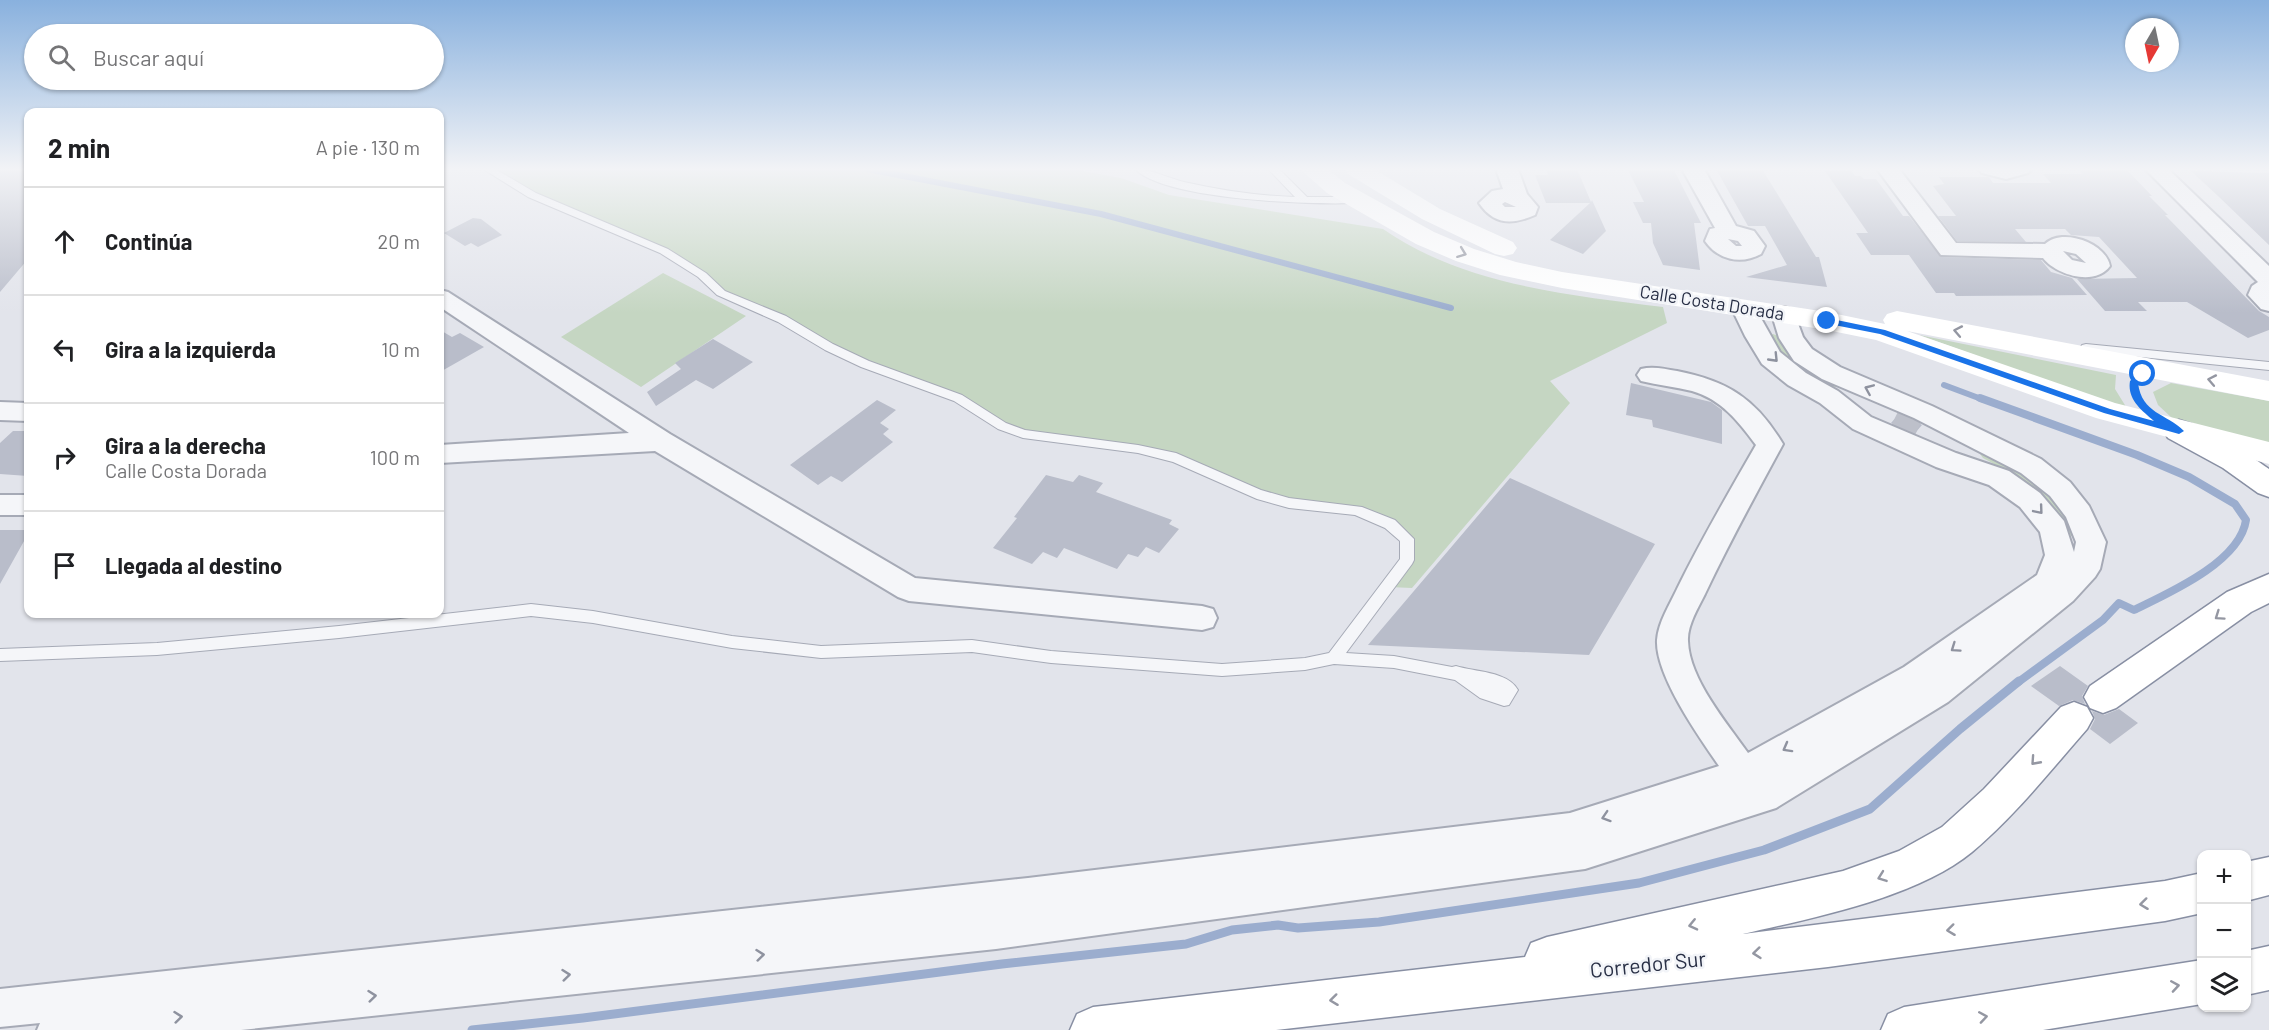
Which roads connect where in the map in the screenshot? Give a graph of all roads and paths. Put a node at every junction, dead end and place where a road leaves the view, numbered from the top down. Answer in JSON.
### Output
{"nodes":[{"id":1,"x":584,"y":217,"type":"edge"},
{"id":2,"x":1398,"y":217,"type":"edge"},
{"id":3,"x":1437,"y":217,"type":"edge"},
{"id":4,"x":1720,"y":217,"type":"edge"},
{"id":5,"x":1924,"y":217,"type":"edge"},
{"id":6,"x":2205,"y":217,"type":"edge"},
{"id":7,"x":1728,"y":232,"type":"dead end"},
{"id":8,"x":2051,"y":251,"type":"dead end"},
{"id":9,"x":2269,"y":279,"type":"edge"},
{"id":10,"x":2269,"y":285,"type":"edge"},
{"id":11,"x":444,"y":300,"type":"edge"},
{"id":12,"x":2269,"y":304,"type":"edge"},
{"id":13,"x":1744,"y":309,"type":"junction"},
{"id":14,"x":1784,"y":315,"type":"junction"},
{"id":15,"x":2006,"y":340,"type":"junction"},
{"id":16,"x":2269,"y":366,"type":"edge"},
{"id":17,"x":2160,"y":370,"type":"junction"},
{"id":18,"x":1650,"y":375,"type":"dead end"},
{"id":19,"x":2269,"y":391,"type":"edge"},
{"id":20,"x":1823,"y":393,"type":"junction"},
{"id":21,"x":0,"y":411,"type":"edge"},
{"id":22,"x":24,"y":412,"type":"edge"},
{"id":23,"x":2179,"y":431,"type":"junction"},
{"id":24,"x":660,"y":441,"type":"junction"},
{"id":25,"x":2269,"y":453,"type":"edge"},
{"id":26,"x":444,"y":454,"type":"edge"},
{"id":27,"x":1999,"y":478,"type":"junction"},
{"id":28,"x":2269,"y":485,"type":"edge"},
{"id":29,"x":0,"y":505,"type":"edge"},
{"id":30,"x":24,"y":505,"type":"edge"},
{"id":31,"x":2269,"y":587,"type":"edge"},
{"id":32,"x":1202,"y":618,"type":"dead end"},
{"id":33,"x":0,"y":655,"type":"edge"},
{"id":34,"x":1334,"y":658,"type":"junction"},
{"id":35,"x":1456,"y":672,"type":"dead end"},
{"id":36,"x":1754,"y":785,"type":"junction"},
{"id":37,"x":2269,"y":876,"type":"edge"},
{"id":38,"x":2251,"y":881,"type":"edge"},
{"id":39,"x":2197,"y":894,"type":"edge"},
{"id":40,"x":2269,"y":968,"type":"edge"},
{"id":41,"x":2251,"y":972,"type":"edge"},
{"id":42,"x":2197,"y":983,"type":"edge"},
{"id":43,"x":1379,"y":994,"type":"junction"},
{"id":44,"x":0,"y":1008,"type":"edge"},
{"id":45,"x":57,"y":1030,"type":"edge"},
{"id":46,"x":1093,"y":1030,"type":"edge"},
{"id":47,"x":1904,"y":1030,"type":"edge"}],
"edges":[{"from":1,"to":34,"type":"lane"},
{"from":2,"to":13,"type":"main road","name":"Calle Costa Dorada","one_way":true},
{"from":15,"to":3,"type":"main road","name":"Calle Costa Dorada","one_way":true},
{"from":4,"to":7,"type":"street"},
{"from":5,"to":8,"type":"street"},
{"from":6,"to":9,"type":"street"},
{"from":10,"to":12,"type":"street"},
{"from":11,"to":24,"type":"street"},
{"from":13,"to":14,"type":"main road","name":"Calle Costa Dorada"},
{"from":13,"to":20,"type":"street","one_way":true},
{"from":14,"to":23,"type":"main road","name":"Calle Costa Dorada"},
{"from":36,"to":14,"type":"street","one_way":true},
{"from":15,"to":16,"type":"lane"},
{"from":15,"to":17,"type":"main road","name":"Calle Costa Dorada"},
{"from":19,"to":17,"type":"main road","name":"Calle Costa Dorada","one_way":true},
{"from":17,"to":23,"type":"main road"},
{"from":18,"to":36,"type":"street"},
{"from":20,"to":27,"type":"street"},
{"from":20,"to":27,"type":"street"},
{"from":21,"to":22,"type":"street"},
{"from":23,"to":25,"type":"main road","name":"Calle Costa Dorada"},
{"from":23,"to":28,"type":"main road"},
{"from":24,"to":26,"type":"street"},
{"from":24,"to":32,"type":"street"},
{"from":27,"to":36,"type":"street","one_way":true},
{"from":29,"to":30,"type":"street"},
{"from":31,"to":43,"type":"main road","one_way":true},
{"from":33,"to":34,"type":"lane"},
{"from":34,"to":35,"type":"lane"},
{"from":36,"to":44,"type":"street","one_way":true},
{"from":45,"to":36,"type":"street","one_way":true},
{"from":37,"to":38,"type":"main road"},
{"from":39,"to":43,"type":"main road","name":"Corredor Sur","one_way":true},
{"from":40,"to":41,"type":"main road"},
{"from":47,"to":42,"type":"main road","one_way":true},
{"from":43,"to":46,"type":"main road","name":"Corredor Sur","one_way":true}]}
